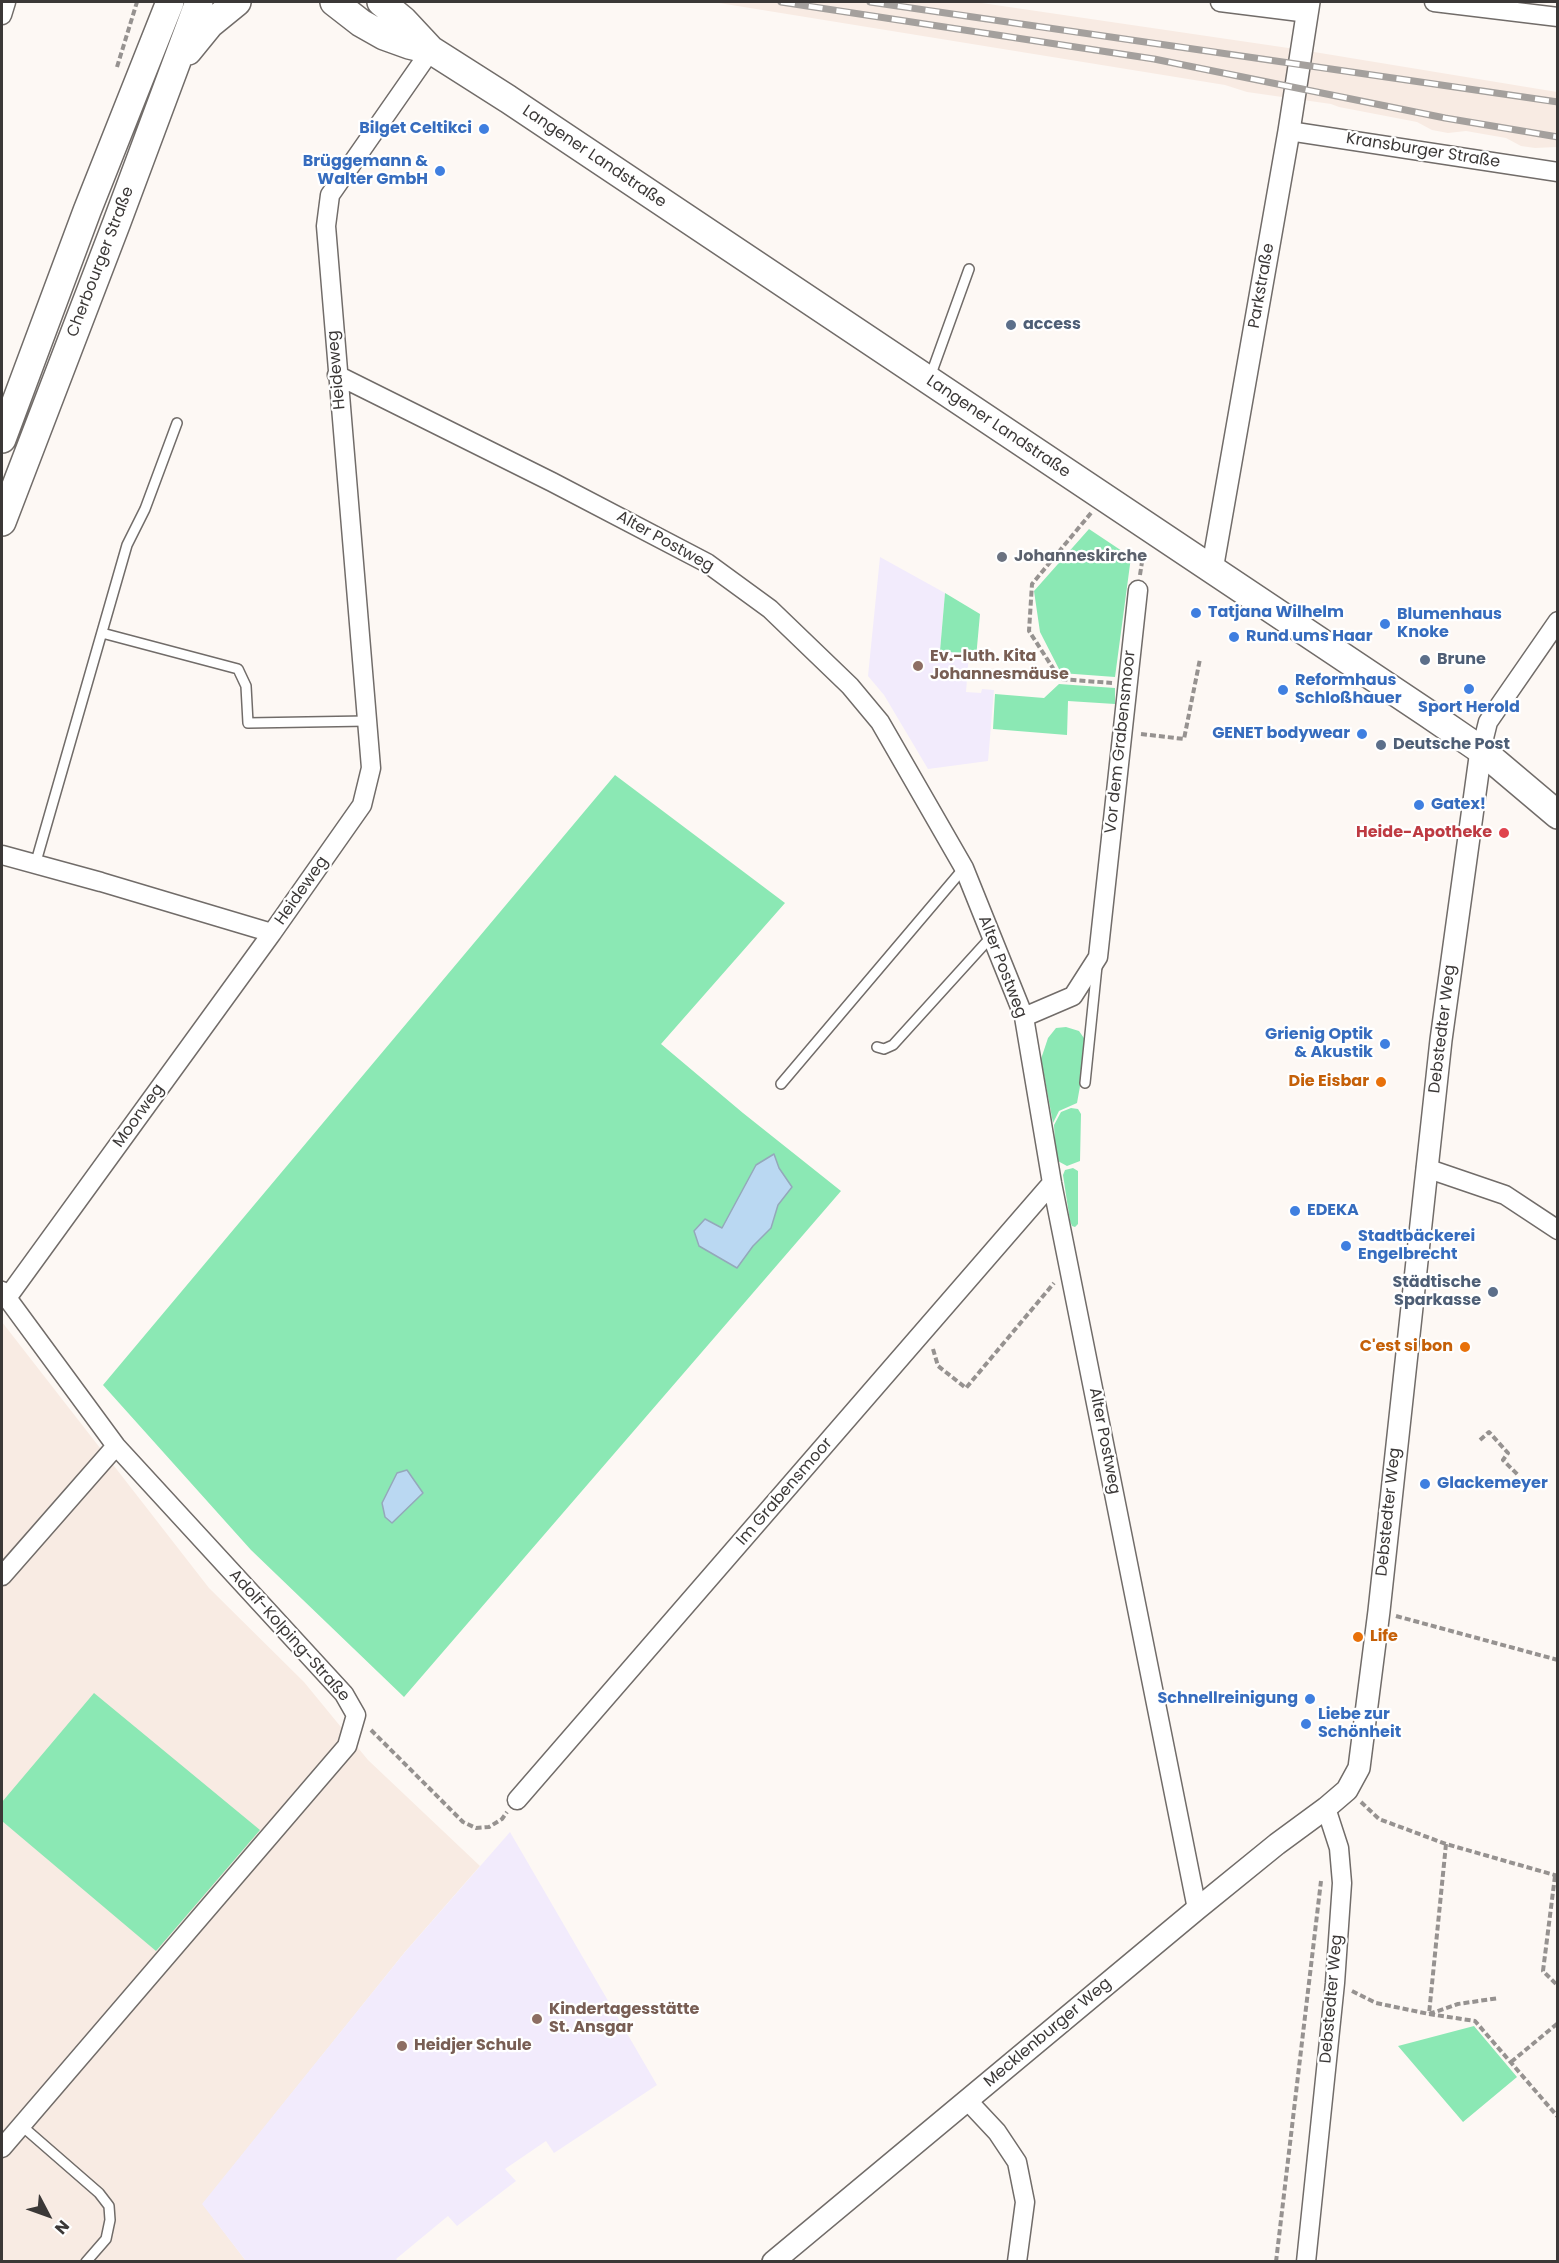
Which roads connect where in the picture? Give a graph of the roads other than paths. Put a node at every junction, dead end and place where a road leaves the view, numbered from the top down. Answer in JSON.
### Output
{"nodes":[{"id":1,"x":6,"y":2,"type":"edge"},
{"id":2,"x":170,"y":2,"type":"edge"},
{"id":3,"x":199,"y":2,"type":"edge"},
{"id":4,"x":237,"y":2,"type":"edge"},
{"id":5,"x":334,"y":2,"type":"edge"},
{"id":6,"x":381,"y":2,"type":"edge"},
{"id":7,"x":1220,"y":2,"type":"edge"},
{"id":8,"x":1434,"y":2,"type":"edge"},
{"id":9,"x":1309,"y":7,"type":"edge"},
{"id":10,"x":2,"y":15,"type":"edge"},
{"id":11,"x":1557,"y":17,"type":"edge"},
{"id":12,"x":431,"y":50,"type":"junction"},
{"id":13,"x":171,"y":74,"type":"junction"},
{"id":14,"x":1289,"y":131,"type":"junction"},
{"id":15,"x":1557,"y":172,"type":"edge"},
{"id":16,"x":969,"y":269,"type":"dead end"},
{"id":17,"x":337,"y":375,"type":"junction"},
{"id":18,"x":929,"y":381,"type":"junction"},
{"id":19,"x":177,"y":423,"type":"dead end"},
{"id":20,"x":2,"y":439,"type":"edge"},
{"id":21,"x":2,"y":522,"type":"edge"},
{"id":22,"x":1212,"y":570,"type":"junction"},
{"id":23,"x":1138,"y":590,"type":"road end"},
{"id":24,"x":1557,"y":621,"type":"edge"},
{"id":25,"x":102,"y":633,"type":"junction"},
{"id":26,"x":367,"y":722,"type":"junction"},
{"id":27,"x":1481,"y":750,"type":"junction"},
{"id":28,"x":1557,"y":815,"type":"edge"},
{"id":29,"x":2,"y":855,"type":"edge"},
{"id":30,"x":35,"y":865,"type":"junction"},
{"id":31,"x":964,"y":868,"type":"junction"},
{"id":32,"x":272,"y":933,"type":"junction"},
{"id":33,"x":991,"y":937,"type":"junction"},
{"id":34,"x":1098,"y":957,"type":"junction"},
{"id":35,"x":1024,"y":1017,"type":"junction"},
{"id":36,"x":877,"y":1047,"type":"dead end"},
{"id":37,"x":1085,"y":1083,"type":"dead end"},
{"id":38,"x":781,"y":1084,"type":"dead end"},
{"id":39,"x":1426,"y":1168,"type":"junction"},
{"id":40,"x":1052,"y":1183,"type":"junction"},
{"id":41,"x":1557,"y":1230,"type":"edge"},
{"id":42,"x":4,"y":1295,"type":"edge"},
{"id":43,"x":117,"y":1446,"type":"junction"},
{"id":44,"x":2,"y":1576,"type":"edge"},
{"id":45,"x":517,"y":1800,"type":"road end"},
{"id":46,"x":1326,"y":1808,"type":"junction"},
{"id":47,"x":1197,"y":1908,"type":"junction"},
{"id":48,"x":967,"y":2100,"type":"junction"},
{"id":49,"x":22,"y":2126,"type":"junction"},
{"id":50,"x":2,"y":2148,"type":"edge"},
{"id":51,"x":1310,"y":2258,"type":"edge"},
{"id":52,"x":86,"y":2262,"type":"edge"},
{"id":53,"x":773,"y":2262,"type":"edge"},
{"id":54,"x":1017,"y":2262,"type":"edge"}],
"edges":[{"from":1,"to":10,"type":"street"},
{"from":2,"to":20,"type":"main road","name":"Cherbourger Straße"},
{"from":3,"to":13,"type":"main road","name":"Cherbourger Straße"},
{"from":4,"to":13,"type":"main road"},
{"from":5,"to":12,"type":"main road","name":"Langener Landstraße"},
{"from":6,"to":12,"type":"main road","name":"Langener Landstraße"},
{"from":7,"to":9,"type":"street"},
{"from":8,"to":11,"type":"street"},
{"from":9,"to":14,"type":"street","name":"Parkstraße"},
{"from":12,"to":17,"type":"street","name":"Heideweg"},
{"from":12,"to":18,"type":"main road","name":"Langener Landstraße"},
{"from":13,"to":21,"type":"main road","name":"Cherbourger Straße"},
{"from":14,"to":15,"type":"street","name":"Kransburger Straße"},
{"from":14,"to":22,"type":"street","name":"Parkstraße"},
{"from":16,"to":18,"type":"lane"},
{"from":17,"to":26,"type":"street","name":"Heideweg"},
{"from":17,"to":31,"type":"street","name":"Alter Postweg"},
{"from":18,"to":22,"type":"main road","name":"Langener Landstraße"},
{"from":19,"to":25,"type":"lane"},
{"from":22,"to":27,"type":"main road","name":"Langener Landstraße"},
{"from":23,"to":34,"type":"street","name":"Vor dem Grabensmoor"},
{"from":24,"to":27,"type":"street"},
{"from":25,"to":26,"type":"lane"},
{"from":25,"to":30,"type":"lane"},
{"from":26,"to":32,"type":"street","name":"Heideweg"},
{"from":27,"to":28,"type":"main road","name":"Langener Landstraße"},
{"from":27,"to":39,"type":"street","name":"Debstedter Weg"},
{"from":29,"to":30,"type":"street","name":"Heideweg"},
{"from":30,"to":32,"type":"street","name":"Heideweg"},
{"from":31,"to":33,"type":"street","name":"Alter Postweg"},
{"from":31,"to":38,"type":"lane"},
{"from":32,"to":42,"type":"street","name":"Moorweg"},
{"from":33,"to":35,"type":"street","name":"Alter Postweg"},
{"from":33,"to":36,"type":"lane"},
{"from":34,"to":35,"type":"street","name":"Vor dem Grabensmoor"},
{"from":34,"to":37,"type":"lane","name":"Vor dem Grabensmoor"},
{"from":35,"to":40,"type":"street","name":"Alter Postweg"},
{"from":39,"to":41,"type":"street"},
{"from":39,"to":46,"type":"street","name":"Debstedter Weg"},
{"from":40,"to":45,"type":"street","name":"Im Grabensmoor"},
{"from":40,"to":47,"type":"street","name":"Alter Postweg"},
{"from":42,"to":43,"type":"street","name":"Adolf-Kolping-Straße"},
{"from":43,"to":44,"type":"street"},
{"from":43,"to":49,"type":"street","name":"Adolf-Kolping-Straße"},
{"from":46,"to":47,"type":"street","name":"Mecklenburger Weg"},
{"from":46,"to":51,"type":"street","name":"Debstedter Weg"},
{"from":47,"to":48,"type":"street","name":"Mecklenburger Weg"},
{"from":48,"to":53,"type":"street","name":"Mecklenburger Weg"},
{"from":48,"to":54,"type":"street"},
{"from":49,"to":50,"type":"street","name":"Adolf-Kolping-Straße"},
{"from":49,"to":52,"type":"lane"}]}
